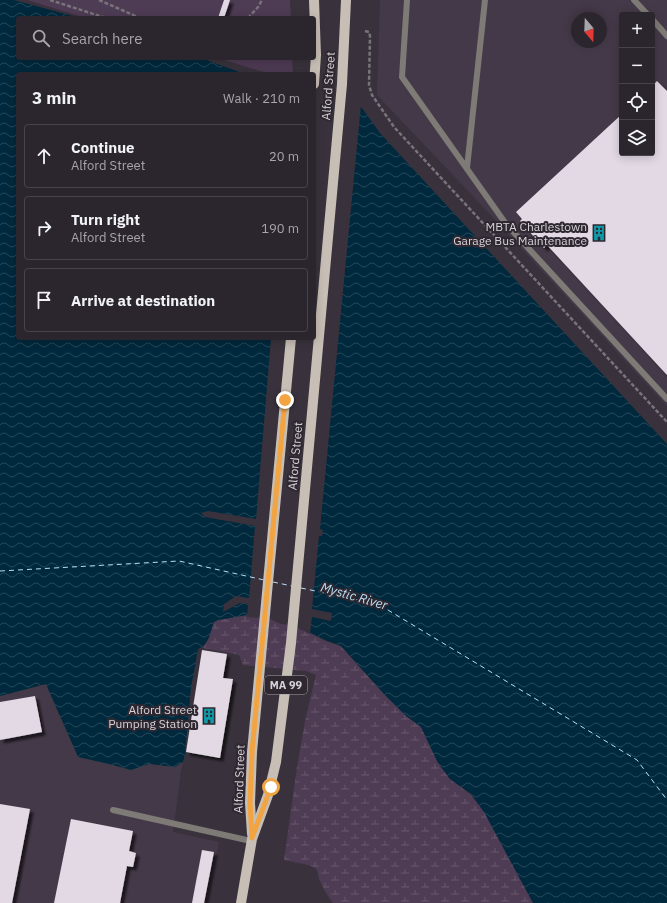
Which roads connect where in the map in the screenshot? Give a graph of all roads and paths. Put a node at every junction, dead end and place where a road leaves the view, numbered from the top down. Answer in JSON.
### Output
{"nodes":[{"id":1,"x":50,"y":0,"type":"edge"},
{"id":2,"x":99,"y":0,"type":"edge"},
{"id":3,"x":262,"y":0,"type":"edge"},
{"id":4,"x":314,"y":0,"type":"edge"},
{"id":5,"x":342,"y":0,"type":"edge"},
{"id":6,"x":346,"y":0,"type":"edge"},
{"id":7,"x":407,"y":0,"type":"edge"},
{"id":8,"x":485,"y":0,"type":"edge"},
{"id":9,"x":634,"y":0,"type":"edge"},
{"id":10,"x":645,"y":12,"type":"edge"},
{"id":11,"x":100,"y":16,"type":"edge"},
{"id":12,"x":135,"y":16,"type":"edge"},
{"id":13,"x":250,"y":16,"type":"edge"},
{"id":14,"x":315,"y":16,"type":"edge"},
{"id":15,"x":655,"y":22,"type":"edge"},
{"id":16,"x":365,"y":31,"type":"dead end"},
{"id":17,"x":344,"y":32,"type":"junction"},
{"id":18,"x":667,"y":36,"type":"edge"},
{"id":19,"x":316,"y":60,"type":"edge"},
{"id":20,"x":315,"y":72,"type":"edge"},
{"id":21,"x":467,"y":168,"type":"junction"},
{"id":22,"x":291,"y":340,"type":"edge"},
{"id":23,"x":667,"y":399,"type":"edge"},
{"id":24,"x":667,"y":422,"type":"edge"},
{"id":25,"x":113,"y":810,"type":"dead end"},
{"id":26,"x":252,"y":840,"type":"junction"},
{"id":27,"x":241,"y":903,"type":"edge"}],
"edges":[{"from":1,"to":11,"type":"path"},
{"from":2,"to":12,"type":"path"},
{"from":3,"to":13,"type":"path"},
{"from":4,"to":14,"type":"main road","name":"Alford Street"},
{"from":5,"to":17,"type":"main road","number":"MA 99"},
{"from":6,"to":17,"type":"main road","name":"Alford Street"},
{"from":7,"to":21,"type":"lane"},
{"from":8,"to":21,"type":"lane"},
{"from":9,"to":10,"type":"lane"},
{"from":15,"to":18,"type":"lane"},
{"from":16,"to":24,"type":"path"},
{"from":17,"to":26,"type":"main road","name":"Alford Street","number":"MA 99"},
{"from":19,"to":20,"type":"main road","name":"Alford Street"},
{"from":21,"to":23,"type":"lane"},
{"from":22,"to":26,"type":"main road","name":"Alford Street","number":"MA 99"},
{"from":25,"to":26,"type":"lane"},
{"from":26,"to":27,"type":"main road","name":"Alford Street","number":"MA 99"}]}
